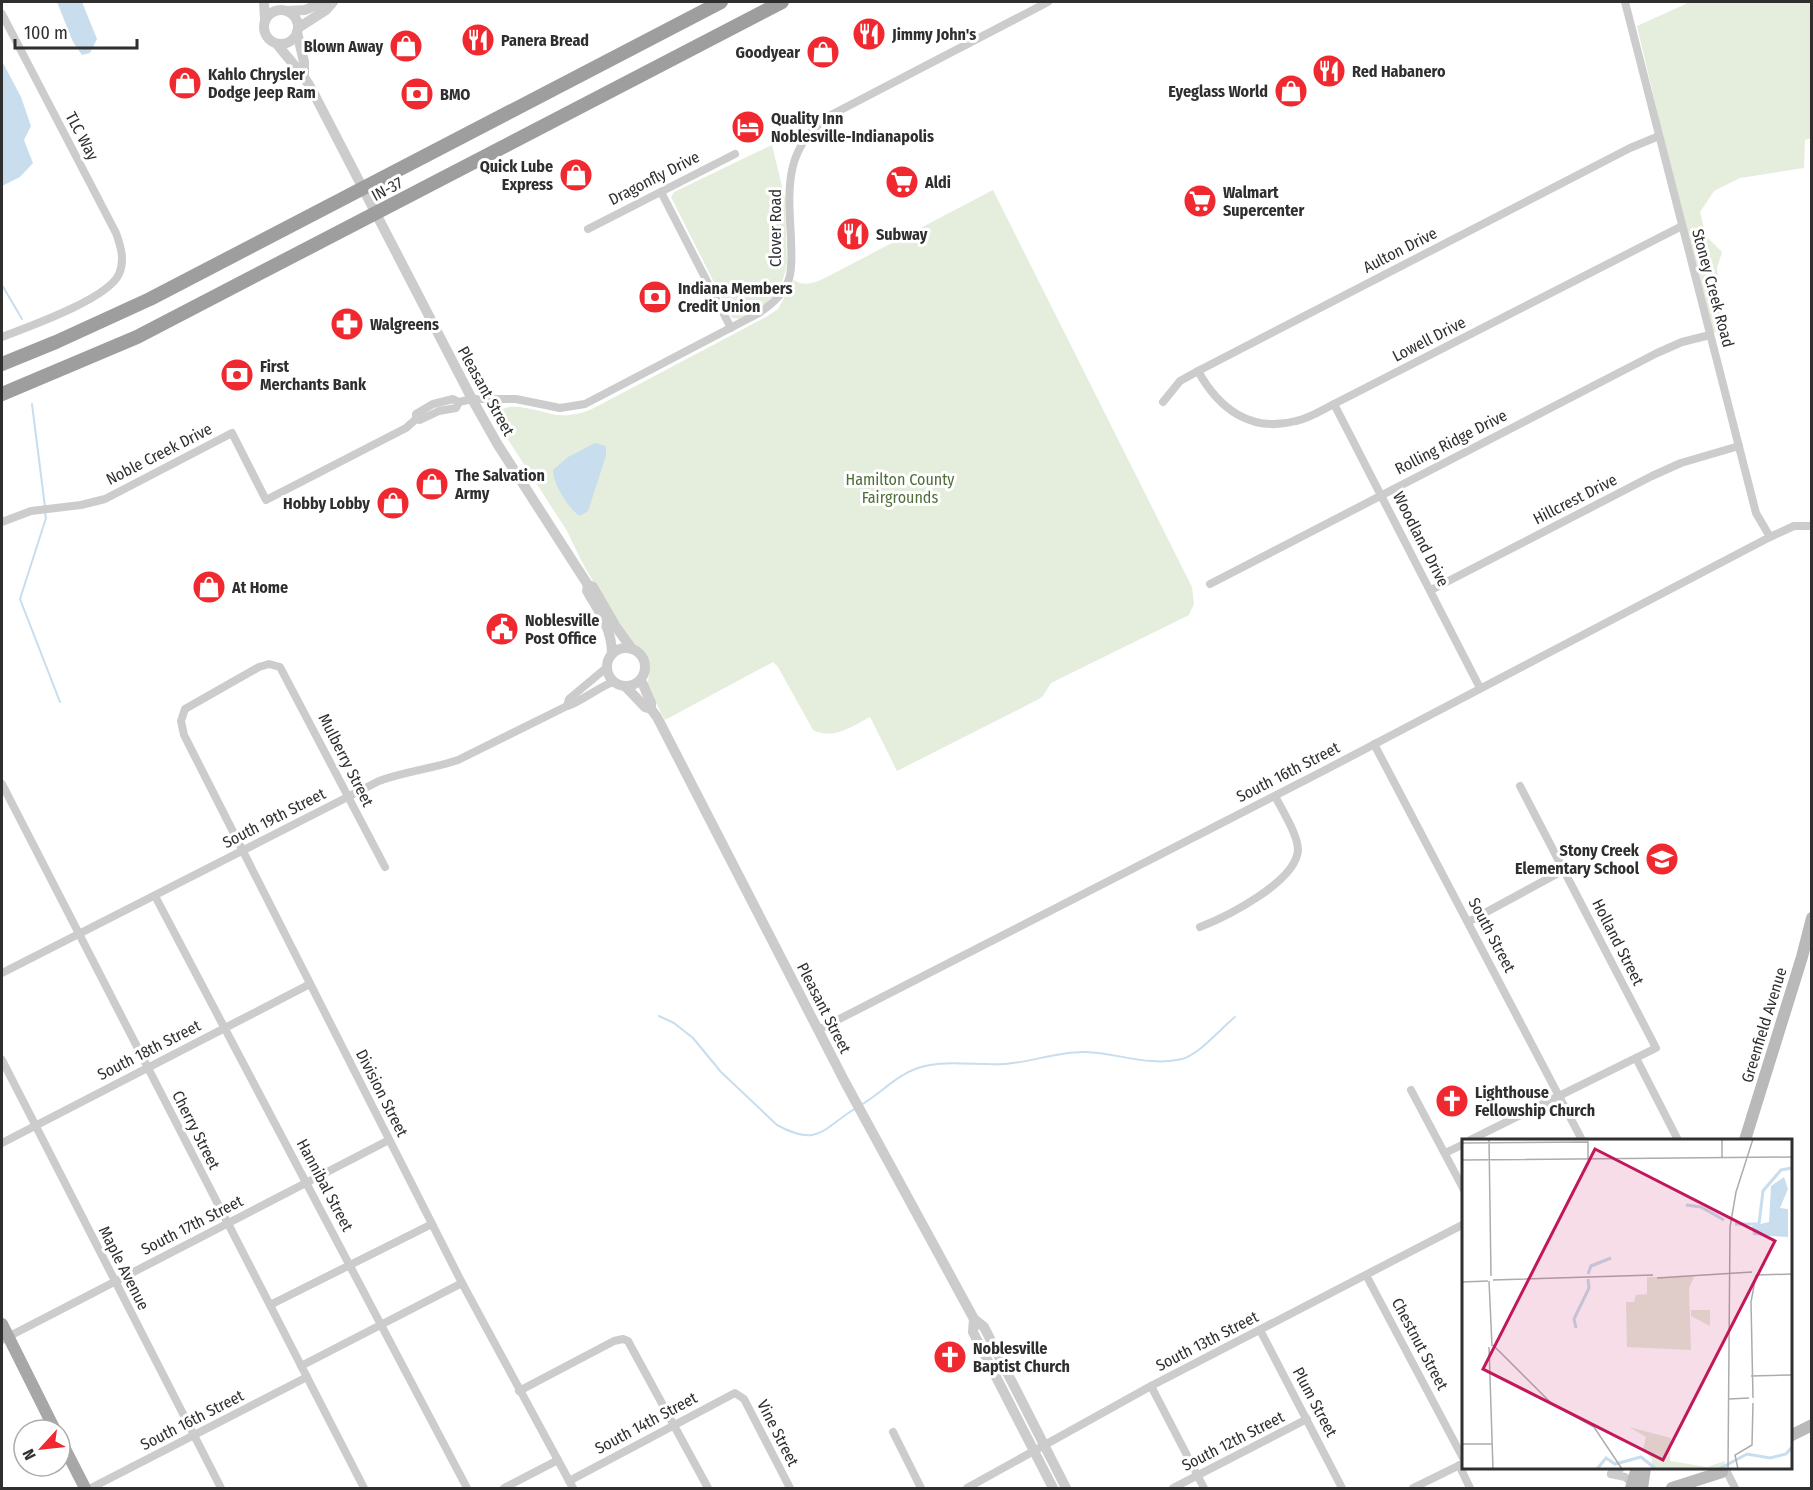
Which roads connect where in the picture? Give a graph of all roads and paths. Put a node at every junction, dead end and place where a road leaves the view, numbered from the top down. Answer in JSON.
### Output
{"nodes":[{"id":1,"x":264,"y":2,"type":"edge"},
{"id":2,"x":277,"y":2,"type":"edge"},
{"id":3,"x":324,"y":2,"type":"edge"},
{"id":4,"x":333,"y":2,"type":"edge"},
{"id":5,"x":720,"y":2,"type":"edge"},
{"id":6,"x":782,"y":2,"type":"edge"},
{"id":7,"x":1048,"y":2,"type":"edge"},
{"id":8,"x":1624,"y":2,"type":"edge"},
{"id":9,"x":286,"y":10,"type":"junction"},
{"id":10,"x":2,"y":14,"type":"edge"},
{"id":11,"x":266,"y":19,"type":"junction"},
{"id":12,"x":298,"y":30,"type":"junction"},
{"id":13,"x":277,"y":44,"type":"junction"},
{"id":14,"x":304,"y":75,"type":"junction"},
{"id":15,"x":1659,"y":136,"type":"junction"},
{"id":16,"x":735,"y":154,"type":"dead end"},
{"id":17,"x":363,"y":188,"type":"junction"},
{"id":18,"x":661,"y":192,"type":"junction"},
{"id":19,"x":376,"y":213,"type":"junction"},
{"id":20,"x":1682,"y":226,"type":"junction"},
{"id":21,"x":588,"y":229,"type":"dead end"},
{"id":22,"x":732,"y":328,"type":"junction"},
{"id":23,"x":1710,"y":335,"type":"junction"},
{"id":24,"x":2,"y":337,"type":"edge"},
{"id":25,"x":2,"y":364,"type":"edge"},
{"id":26,"x":1198,"y":371,"type":"junction"},
{"id":27,"x":2,"y":394,"type":"edge"},
{"id":28,"x":472,"y":399,"type":"junction"},
{"id":29,"x":1163,"y":402,"type":"dead end"},
{"id":30,"x":1334,"y":404,"type":"junction"},
{"id":31,"x":1739,"y":446,"type":"junction"},
{"id":32,"x":1382,"y":495,"type":"junction"},
{"id":33,"x":2,"y":522,"type":"edge"},
{"id":34,"x":1812,"y":526,"type":"edge"},
{"id":35,"x":1770,"y":537,"type":"junction"},
{"id":36,"x":1210,"y":584,"type":"dead end"},
{"id":37,"x":588,"y":585,"type":"junction"},
{"id":38,"x":1431,"y":590,"type":"junction"},
{"id":39,"x":632,"y":649,"type":"junction"},
{"id":40,"x":612,"y":654,"type":"junction"},
{"id":41,"x":606,"y":668,"type":"junction"},
{"id":42,"x":641,"y":680,"type":"junction"},
{"id":43,"x":613,"y":682,"type":"junction"},
{"id":44,"x":626,"y":687,"type":"junction"},
{"id":45,"x":1480,"y":688,"type":"junction"},
{"id":46,"x":187,"y":706,"type":"joint"},
{"id":47,"x":567,"y":706,"type":"junction"},
{"id":48,"x":651,"y":709,"type":"junction"},
{"id":49,"x":1374,"y":744,"type":"junction"},
{"id":50,"x":2,"y":784,"type":"edge"},
{"id":51,"x":1520,"y":786,"type":"dead end"},
{"id":52,"x":1275,"y":796,"type":"junction"},
{"id":53,"x":348,"y":797,"type":"junction"},
{"id":54,"x":242,"y":852,"type":"junction"},
{"id":55,"x":385,"y":867,"type":"dead end"},
{"id":56,"x":1564,"y":870,"type":"junction"},
{"id":57,"x":155,"y":896,"type":"junction"},
{"id":58,"x":1812,"y":918,"type":"edge"},
{"id":59,"x":1468,"y":922,"type":"junction"},
{"id":60,"x":1200,"y":927,"type":"dead end"},
{"id":61,"x":79,"y":934,"type":"junction"},
{"id":62,"x":2,"y":973,"type":"edge"},
{"id":63,"x":310,"y":984,"type":"junction"},
{"id":64,"x":226,"y":1028,"type":"junction"},
{"id":65,"x":818,"y":1029,"type":"junction"},
{"id":66,"x":1636,"y":1058,"type":"junction"},
{"id":67,"x":2,"y":1060,"type":"edge"},
{"id":68,"x":147,"y":1067,"type":"junction"},
{"id":69,"x":1412,"y":1090,"type":"dead end"},
{"id":70,"x":1560,"y":1097,"type":"junction"},
{"id":71,"x":35,"y":1126,"type":"junction"},
{"id":72,"x":1472,"y":1139,"type":"edge"},
{"id":73,"x":1581,"y":1139,"type":"edge"},
{"id":74,"x":1677,"y":1139,"type":"edge"},
{"id":75,"x":1745,"y":1139,"type":"edge"},
{"id":76,"x":389,"y":1140,"type":"junction"},
{"id":77,"x":2,"y":1143,"type":"edge"},
{"id":78,"x":1462,"y":1145,"type":"edge"},
{"id":79,"x":1445,"y":1153,"type":"junction"},
{"id":80,"x":307,"y":1182,"type":"junction"},
{"id":81,"x":1462,"y":1186,"type":"edge"},
{"id":82,"x":228,"y":1223,"type":"junction"},
{"id":83,"x":432,"y":1224,"type":"junction"},
{"id":84,"x":1462,"y":1225,"type":"edge"},
{"id":85,"x":350,"y":1265,"type":"junction"},
{"id":86,"x":1366,"y":1275,"type":"junction"},
{"id":87,"x":115,"y":1282,"type":"junction"},
{"id":88,"x":462,"y":1283,"type":"junction"},
{"id":89,"x":270,"y":1305,"type":"junction"},
{"id":90,"x":974,"y":1319,"type":"junction"},
{"id":91,"x":2,"y":1324,"type":"edge"},
{"id":92,"x":381,"y":1325,"type":"junction"},
{"id":93,"x":1260,"y":1330,"type":"junction"},
{"id":94,"x":5,"y":1339,"type":"edge"},
{"id":95,"x":301,"y":1366,"type":"junction"},
{"id":96,"x":307,"y":1377,"type":"junction"},
{"id":97,"x":1151,"y":1386,"type":"junction"},
{"id":98,"x":519,"y":1391,"type":"junction"},
{"id":99,"x":737,"y":1394,"type":"joint"},
{"id":100,"x":49,"y":1418,"type":"edge"},
{"id":101,"x":1307,"y":1419,"type":"junction"},
{"id":102,"x":674,"y":1425,"type":"junction"},
{"id":103,"x":1812,"y":1425,"type":"edge"},
{"id":104,"x":893,"y":1432,"type":"dead end"},
{"id":105,"x":1792,"y":1435,"type":"edge"},
{"id":106,"x":194,"y":1436,"type":"junction"},
{"id":107,"x":1045,"y":1444,"type":"junction"},
{"id":108,"x":1033,"y":1451,"type":"junction"},
{"id":109,"x":558,"y":1460,"type":"junction"},
{"id":110,"x":72,"y":1463,"type":"edge"},
{"id":111,"x":1462,"y":1463,"type":"edge"},
{"id":112,"x":1464,"y":1469,"type":"edge"},
{"id":113,"x":1637,"y":1469,"type":"edge"},
{"id":114,"x":1644,"y":1469,"type":"edge"},
{"id":115,"x":1726,"y":1470,"type":"edge"},
{"id":116,"x":1609,"y":1471,"type":"edge"},
{"id":117,"x":1198,"y":1476,"type":"junction"},
{"id":118,"x":571,"y":1485,"type":"edge"},
{"id":119,"x":1639,"y":1486,"type":"edge"},
{"id":120,"x":85,"y":1488,"type":"edge"},
{"id":121,"x":91,"y":1488,"type":"edge"},
{"id":122,"x":221,"y":1488,"type":"edge"},
{"id":123,"x":364,"y":1488,"type":"edge"},
{"id":124,"x":467,"y":1488,"type":"edge"},
{"id":125,"x":504,"y":1488,"type":"edge"},
{"id":126,"x":708,"y":1488,"type":"edge"},
{"id":127,"x":790,"y":1488,"type":"edge"},
{"id":128,"x":921,"y":1488,"type":"edge"},
{"id":129,"x":967,"y":1488,"type":"edge"},
{"id":130,"x":1053,"y":1488,"type":"edge"},
{"id":131,"x":1066,"y":1488,"type":"edge"},
{"id":132,"x":1173,"y":1488,"type":"edge"},
{"id":133,"x":1204,"y":1488,"type":"edge"},
{"id":134,"x":1342,"y":1488,"type":"edge"},
{"id":135,"x":1413,"y":1488,"type":"edge"},
{"id":136,"x":1470,"y":1488,"type":"edge"},
{"id":137,"x":1672,"y":1488,"type":"edge"},
{"id":138,"x":1693,"y":1488,"type":"edge"},
{"id":139,"x":1735,"y":1488,"type":"edge"}],
"edges":[{"from":1,"to":11,"type":"street"},
{"from":2,"to":9,"type":"street"},
{"from":3,"to":9,"type":"street"},
{"from":4,"to":12,"type":"street"},
{"from":5,"to":17,"type":"highway","name":"IN-37"},
{"from":6,"to":19,"type":"highway","name":"IN-37"},
{"from":7,"to":22,"type":"street","name":"Clover Road"},
{"from":8,"to":15,"type":"street","name":"Stoney Creek Road"},
{"from":9,"to":11,"type":"street"},
{"from":9,"to":12,"type":"street"},
{"from":10,"to":24,"type":"street","name":"TLC Way"},
{"from":11,"to":13,"type":"street"},
{"from":12,"to":13,"type":"street"},
{"from":12,"to":14,"type":"street","name":"Pleasant Street"},
{"from":13,"to":14,"type":"street","name":"Pleasant Street"},
{"from":14,"to":17,"type":"street","name":"Pleasant Street"},
{"from":15,"to":20,"type":"street","name":"Stoney Creek Road"},
{"from":15,"to":26,"type":"street","name":"Aulton Drive"},
{"from":16,"to":18,"type":"street","name":"Dragonfly Drive"},
{"from":17,"to":19,"type":"street","name":"Pleasant Street"},
{"from":17,"to":25,"type":"highway","name":"IN-37"},
{"from":18,"to":21,"type":"street","name":"Dragonfly Drive"},
{"from":18,"to":22,"type":"street"},
{"from":19,"to":27,"type":"highway","name":"IN-37"},
{"from":19,"to":28,"type":"street","name":"Pleasant Street"},
{"from":20,"to":23,"type":"street","name":"Stoney Creek Road"},
{"from":20,"to":30,"type":"street","name":"Lowell Drive"},
{"from":22,"to":28,"type":"street","name":"Clover Road"},
{"from":23,"to":31,"type":"street","name":"Stoney Creek Road"},
{"from":23,"to":32,"type":"street","name":"Rolling Ridge Drive"},
{"from":26,"to":29,"type":"street","name":"Aulton Drive"},
{"from":26,"to":30,"type":"street","name":"Lowell Drive"},
{"from":28,"to":33,"type":"street","name":"Noble Creek Drive"},
{"from":28,"to":37,"type":"street","name":"Pleasant Street"},
{"from":30,"to":32,"type":"street","name":"Woodland Drive"},
{"from":31,"to":35,"type":"street","name":"Stoney Creek Road"},
{"from":31,"to":38,"type":"street","name":"Hillcrest Drive"},
{"from":32,"to":36,"type":"street","name":"Rolling Ridge Drive"},
{"from":32,"to":38,"type":"street","name":"Woodland Drive"},
{"from":34,"to":35,"type":"street"},
{"from":35,"to":45,"type":"street","name":"South 16th Street"},
{"from":37,"to":39,"type":"street","name":"Pleasant Street"},
{"from":37,"to":40,"type":"street","name":"Pleasant Street"},
{"from":38,"to":45,"type":"street","name":"Woodland Drive"},
{"from":39,"to":40,"type":"street"},
{"from":39,"to":42,"type":"street"},
{"from":40,"to":41,"type":"street"},
{"from":41,"to":43,"type":"street"},
{"from":41,"to":47,"type":"street","name":"South 19th Street"},
{"from":42,"to":44,"type":"street"},
{"from":42,"to":48,"type":"street","name":"Pleasant Street"},
{"from":43,"to":44,"type":"street"},
{"from":43,"to":47,"type":"street","name":"South 19th Street"},
{"from":44,"to":48,"type":"street","name":"Pleasant Street"},
{"from":45,"to":49,"type":"street","name":"South 16th Street"},
{"from":46,"to":53,"type":"street","name":"Mulberry Street"},
{"from":46,"to":54,"type":"street","name":"Division Street"},
{"from":47,"to":53,"type":"street","name":"South 19th Street"},
{"from":48,"to":65,"type":"street","name":"Pleasant Street"},
{"from":49,"to":52,"type":"street","name":"South 16th Street"},
{"from":49,"to":59,"type":"street","name":"South Street"},
{"from":50,"to":61,"type":"street","name":"Cherry Street"},
{"from":51,"to":56,"type":"street","name":"Holland Street"},
{"from":52,"to":60,"type":"street"},
{"from":52,"to":65,"type":"street","name":"South 16th Street"},
{"from":53,"to":54,"type":"street","name":"South 19th Street"},
{"from":53,"to":55,"type":"street","name":"Mulberry Street"},
{"from":54,"to":57,"type":"street","name":"South 19th Street"},
{"from":54,"to":63,"type":"street","name":"Division Street"},
{"from":56,"to":59,"type":"street"},
{"from":56,"to":66,"type":"street","name":"Holland Street"},
{"from":57,"to":61,"type":"street","name":"South 19th Street"},
{"from":57,"to":64,"type":"street","name":"Hannibal Street"},
{"from":58,"to":75,"type":"main road","name":"Greenfield Avenue"},
{"from":59,"to":70,"type":"street","name":"South Street"},
{"from":61,"to":62,"type":"street","name":"South 19th Street"},
{"from":61,"to":68,"type":"street","name":"Cherry Street"},
{"from":63,"to":64,"type":"street","name":"South 18th Street"},
{"from":63,"to":76,"type":"street","name":"Division Street"},
{"from":64,"to":68,"type":"street","name":"South 18th Street"},
{"from":64,"to":80,"type":"street","name":"Hannibal Street"},
{"from":65,"to":90,"type":"street","name":"Pleasant Street"},
{"from":66,"to":70,"type":"street"},
{"from":66,"to":74,"type":"street"},
{"from":67,"to":71,"type":"street","name":"Maple Avenue"},
{"from":68,"to":71,"type":"street","name":"South 18th Street"},
{"from":68,"to":82,"type":"street","name":"Cherry Street"},
{"from":69,"to":79,"type":"street"},
{"from":70,"to":72,"type":"street"},
{"from":70,"to":73,"type":"street","name":"South Street"},
{"from":71,"to":77,"type":"street","name":"South 18th Street"},
{"from":71,"to":87,"type":"street","name":"Maple Avenue"},
{"from":76,"to":80,"type":"street","name":"South 17th Street"},
{"from":76,"to":83,"type":"street","name":"Division Street"},
{"from":78,"to":79,"type":"street"},
{"from":79,"to":81,"type":"street"},
{"from":80,"to":82,"type":"street","name":"South 17th Street"},
{"from":80,"to":85,"type":"street","name":"Hannibal Street"},
{"from":82,"to":87,"type":"street","name":"South 17th Street"},
{"from":82,"to":89,"type":"street","name":"Cherry Street"},
{"from":83,"to":85,"type":"street"},
{"from":83,"to":88,"type":"street","name":"Division Street"},
{"from":84,"to":86,"type":"street","name":"South 13th Street"},
{"from":85,"to":89,"type":"street"},
{"from":85,"to":92,"type":"street","name":"Hannibal Street"},
{"from":86,"to":93,"type":"street","name":"South 13th Street"},
{"from":86,"to":111,"type":"street","name":"Chestnut Street"},
{"from":87,"to":94,"type":"street","name":"South 17th Street"},
{"from":87,"to":106,"type":"street","name":"Maple Avenue"},
{"from":88,"to":92,"type":"street"},
{"from":88,"to":98,"type":"street","name":"Division Street"},
{"from":89,"to":95,"type":"street","name":"Cherry Street"},
{"from":90,"to":107,"type":"street","name":"Pleasant Street"},
{"from":90,"to":108,"type":"street","name":"Pleasant Street"},
{"from":91,"to":94,"type":"main road"},
{"from":92,"to":95,"type":"street"},
{"from":92,"to":124,"type":"street","name":"Hannibal Street"},
{"from":93,"to":97,"type":"street","name":"South 13th Street"},
{"from":93,"to":101,"type":"street","name":"Plum Street"},
{"from":94,"to":100,"type":"main road"},
{"from":95,"to":96,"type":"street","name":"Cherry Street"},
{"from":96,"to":106,"type":"street","name":"South 16th Street"},
{"from":96,"to":123,"type":"street","name":"Cherry Street"},
{"from":97,"to":107,"type":"street","name":"South 13th Street"},
{"from":97,"to":117,"type":"street"},
{"from":98,"to":102,"type":"street"},
{"from":98,"to":109,"type":"street","name":"Division Street"},
{"from":99,"to":102,"type":"street","name":"South 14th Street"},
{"from":99,"to":127,"type":"street","name":"Vine Street"},
{"from":101,"to":117,"type":"street","name":"South 12th Street"},
{"from":101,"to":134,"type":"street","name":"Plum Street"},
{"from":102,"to":118,"type":"street","name":"South 14th Street"},
{"from":102,"to":126,"type":"street"},
{"from":103,"to":105,"type":"main road"},
{"from":104,"to":128,"type":"street"},
{"from":106,"to":121,"type":"street","name":"South 16th Street"},
{"from":106,"to":122,"type":"street","name":"Maple Avenue"},
{"from":107,"to":108,"type":"street","name":"South 13th Street"},
{"from":107,"to":131,"type":"street","name":"Pleasant Street"},
{"from":108,"to":129,"type":"street","name":"South 13th Street"},
{"from":108,"to":130,"type":"street","name":"Pleasant Street"},
{"from":109,"to":118,"type":"street","name":"Division Street"},
{"from":109,"to":125,"type":"street"},
{"from":110,"to":120,"type":"main road"},
{"from":111,"to":135,"type":"street"},
{"from":112,"to":136,"type":"street","name":"Chestnut Street"},
{"from":113,"to":119,"type":"main road"},
{"from":114,"to":119,"type":"main road"},
{"from":115,"to":137,"type":"main road"},
{"from":115,"to":138,"type":"main road"},
{"from":115,"to":139,"type":"street"},
{"from":116,"to":119,"type":"street"},
{"from":117,"to":132,"type":"street","name":"South 12th Street"},
{"from":117,"to":133,"type":"street"}]}
